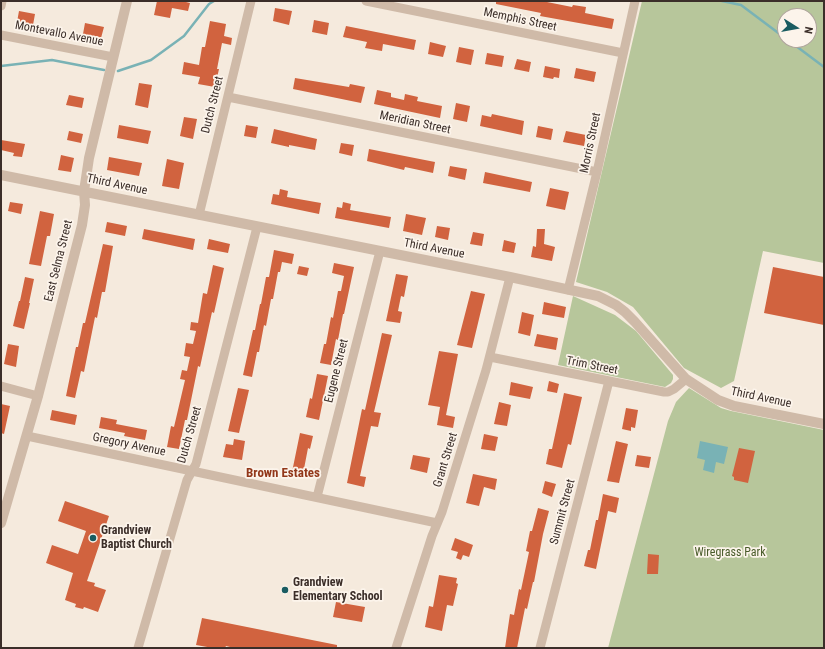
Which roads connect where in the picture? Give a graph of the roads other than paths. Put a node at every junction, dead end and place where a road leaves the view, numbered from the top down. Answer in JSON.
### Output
{"nodes":[{"id":1,"x":2,"y":1,"type":"edge"},
{"id":2,"x":127,"y":1,"type":"edge"},
{"id":3,"x":251,"y":1,"type":"edge"},
{"id":4,"x":366,"y":1,"type":"edge"},
{"id":5,"x":635,"y":1,"type":"edge"},
{"id":6,"x":1,"y":6,"type":"edge"},
{"id":7,"x":1,"y":35,"type":"edge"},
{"id":8,"x":622,"y":53,"type":"junction"},
{"id":9,"x":113,"y":57,"type":"junction"},
{"id":10,"x":228,"y":97,"type":"junction"},
{"id":11,"x":597,"y":172,"type":"junction"},
{"id":12,"x":1,"y":175,"type":"edge"},
{"id":13,"x":84,"y":191,"type":"junction"},
{"id":14,"x":199,"y":215,"type":"junction"},
{"id":15,"x":257,"y":227,"type":"junction"},
{"id":16,"x":380,"y":251,"type":"junction"},
{"id":17,"x":510,"y":278,"type":"junction"},
{"id":18,"x":568,"y":290,"type":"junction"},
{"id":19,"x":490,"y":357,"type":"junction"},
{"id":20,"x":686,"y":379,"type":"junction"},
{"id":21,"x":609,"y":381,"type":"junction"},
{"id":22,"x":1,"y":386,"type":"edge"},
{"id":23,"x":38,"y":396,"type":"junction"},
{"id":24,"x":824,"y":424,"type":"edge"},
{"id":25,"x":27,"y":436,"type":"junction"},
{"id":26,"x":192,"y":471,"type":"junction"},
{"id":27,"x":317,"y":497,"type":"junction"},
{"id":28,"x":1,"y":523,"type":"edge"},
{"id":29,"x":437,"y":523,"type":"junction"},
{"id":30,"x":138,"y":648,"type":"edge"},
{"id":31,"x":396,"y":648,"type":"edge"},
{"id":32,"x":540,"y":648,"type":"edge"}],
"edges":[{"from":1,"to":6,"type":"street"},
{"from":2,"to":9,"type":"street","name":"East Selma Street"},
{"from":3,"to":10,"type":"street","name":"Dutch Street"},
{"from":4,"to":8,"type":"street","name":"Memphis Street"},
{"from":5,"to":8,"type":"street","name":"Morris Street"},
{"from":7,"to":9,"type":"street","name":"Montevallo Avenue"},
{"from":8,"to":11,"type":"street","name":"Morris Street"},
{"from":9,"to":13,"type":"street","name":"East Selma Street"},
{"from":10,"to":11,"type":"street","name":"Meridian Street"},
{"from":10,"to":14,"type":"street","name":"Dutch Street"},
{"from":11,"to":18,"type":"street","name":"Morris Street"},
{"from":12,"to":13,"type":"street","name":"Third Avenue"},
{"from":13,"to":14,"type":"street","name":"Third Avenue"},
{"from":13,"to":23,"type":"street","name":"East Selma Street"},
{"from":14,"to":15,"type":"street","name":"Third Avenue"},
{"from":15,"to":16,"type":"street","name":"Third Avenue"},
{"from":15,"to":26,"type":"street","name":"Dutch Street"},
{"from":16,"to":17,"type":"street","name":"Third Avenue"},
{"from":16,"to":27,"type":"street","name":"Eugene Street"},
{"from":17,"to":18,"type":"street","name":"Third Avenue"},
{"from":17,"to":19,"type":"street","name":"Grant Street"},
{"from":18,"to":20,"type":"street","name":"Third Avenue"},
{"from":19,"to":21,"type":"street","name":"Trim Street"},
{"from":19,"to":29,"type":"street","name":"Grant Street"},
{"from":20,"to":21,"type":"street","name":"Trim Street"},
{"from":20,"to":24,"type":"street","name":"Third Avenue"},
{"from":21,"to":32,"type":"street","name":"Summit Street"},
{"from":22,"to":23,"type":"street"},
{"from":23,"to":25,"type":"street","name":"East Selma Street"},
{"from":25,"to":26,"type":"street","name":"Gregory Avenue"},
{"from":25,"to":28,"type":"street","name":"East Selma Street"},
{"from":26,"to":27,"type":"street","name":"Gregory Avenue"},
{"from":26,"to":30,"type":"street","name":"Dutch Street"},
{"from":27,"to":29,"type":"street","name":"Gregory Avenue"},
{"from":29,"to":31,"type":"street","name":"Grant Street"}]}
